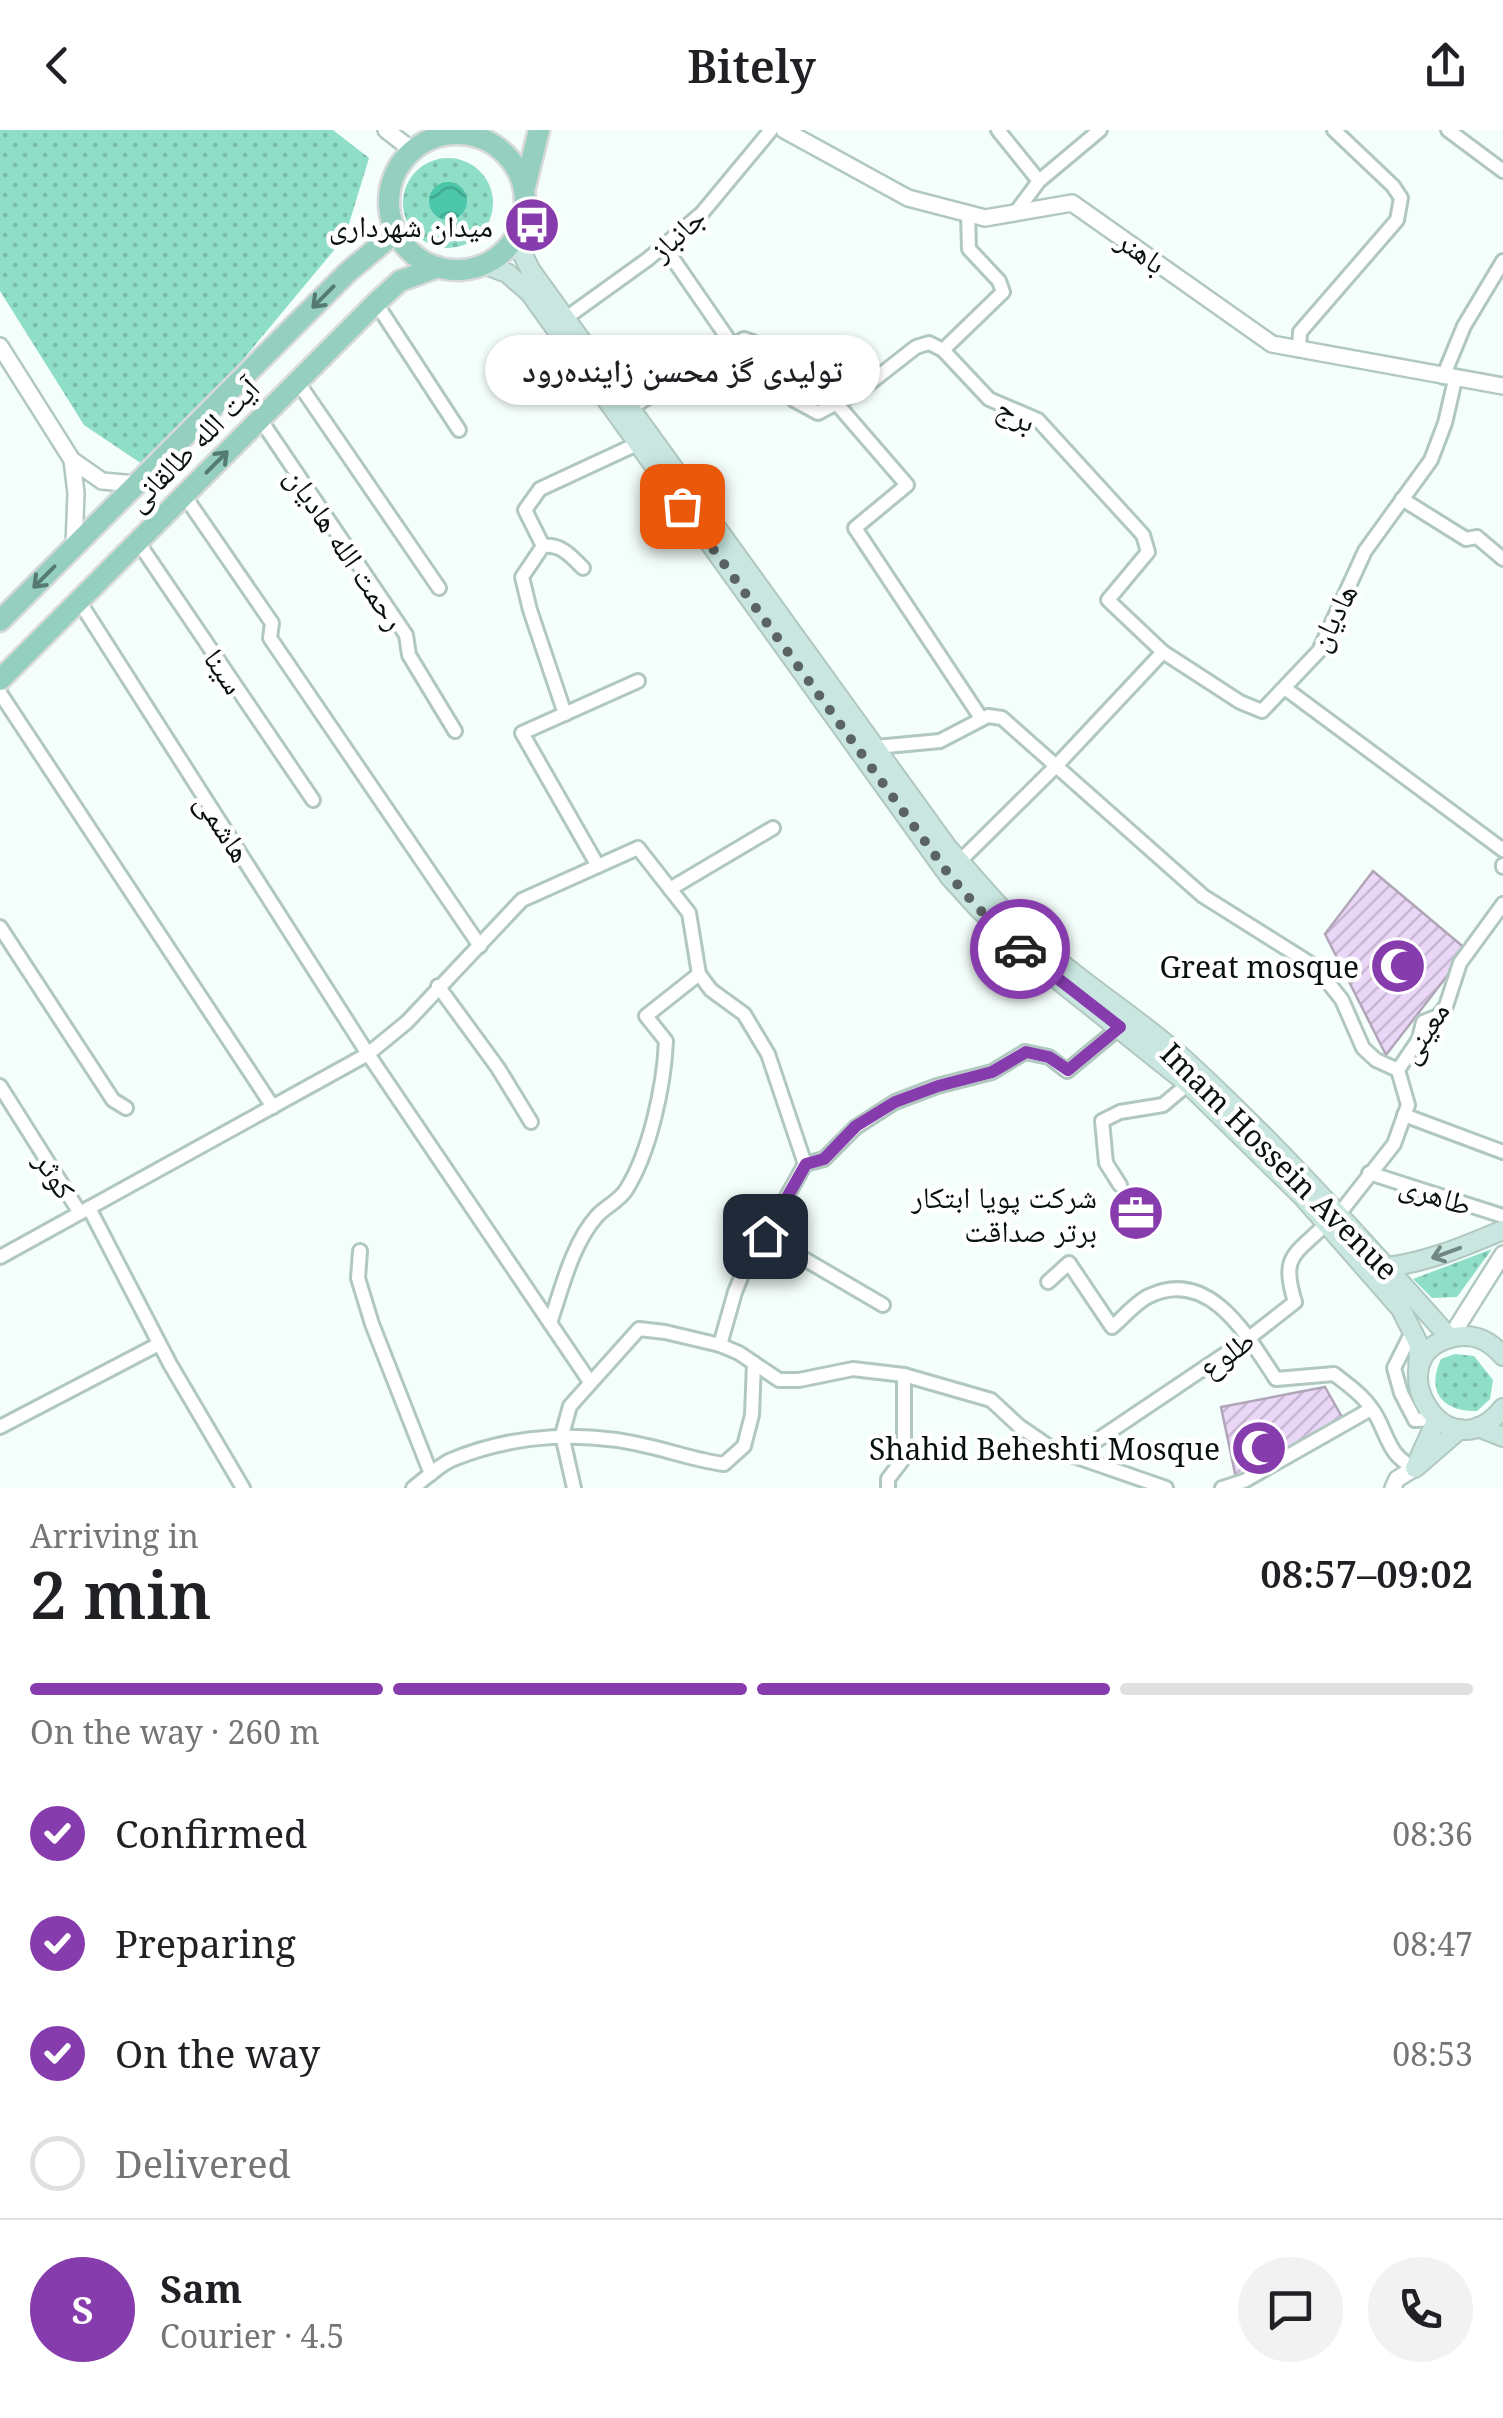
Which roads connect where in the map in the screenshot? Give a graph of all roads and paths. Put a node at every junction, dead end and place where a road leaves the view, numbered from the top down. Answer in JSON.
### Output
{"nodes":[{"id":1,"x":386,"y":130,"type":"edge"},
{"id":2,"x":539,"y":130,"type":"edge"},
{"id":3,"x":771,"y":130,"type":"edge"},
{"id":4,"x":784,"y":130,"type":"edge"},
{"id":5,"x":998,"y":130,"type":"edge"},
{"id":6,"x":1100,"y":130,"type":"edge"},
{"id":7,"x":1334,"y":130,"type":"edge"},
{"id":8,"x":1448,"y":130,"type":"edge"},
{"id":9,"x":480,"y":133,"type":"edge"},
{"id":10,"x":412,"y":150,"type":"junction"},
{"id":11,"x":1503,"y":171,"type":"edge"},
{"id":12,"x":1039,"y":181,"type":"junction"},
{"id":13,"x":524,"y":189,"type":"junction"},
{"id":14,"x":1016,"y":212,"type":"junction"},
{"id":15,"x":968,"y":214,"type":"junction"},
{"id":16,"x":396,"y":232,"type":"junction"},
{"id":17,"x":515,"y":239,"type":"junction"},
{"id":18,"x":664,"y":246,"type":"junction"},
{"id":19,"x":1503,"y":261,"type":"edge"},
{"id":20,"x":483,"y":264,"type":"junction"},
{"id":21,"x":438,"y":267,"type":"junction"},
{"id":22,"x":376,"y":303,"type":"junction"},
{"id":23,"x":566,"y":318,"type":"junction"},
{"id":24,"x":0,"y":346,"type":"edge"},
{"id":25,"x":733,"y":346,"type":"junction"},
{"id":26,"x":944,"y":350,"type":"junction"},
{"id":27,"x":1299,"y":350,"type":"junction"},
{"id":28,"x":1449,"y":378,"type":"junction"},
{"id":29,"x":298,"y":381,"type":"junction"},
{"id":30,"x":1503,"y":386,"type":"edge"},
{"id":31,"x":836,"y":404,"type":"junction"},
{"id":32,"x":632,"y":407,"type":"junction"},
{"id":33,"x":260,"y":419,"type":"junction"},
{"id":34,"x":459,"y":430,"type":"dead end"},
{"id":35,"x":637,"y":444,"type":"junction"},
{"id":36,"x":72,"y":460,"type":"junction"},
{"id":37,"x":136,"y":484,"type":"junction"},
{"id":38,"x":184,"y":495,"type":"junction"},
{"id":39,"x":1402,"y":499,"type":"junction"},
{"id":40,"x":138,"y":542,"type":"junction"},
{"id":41,"x":74,"y":546,"type":"junction"},
{"id":42,"x":542,"y":546,"type":"junction"},
{"id":43,"x":1503,"y":559,"type":"edge"},
{"id":44,"x":583,"y":568,"type":"dead end"},
{"id":45,"x":439,"y":588,"type":"dead end"},
{"id":46,"x":79,"y":601,"type":"junction"},
{"id":47,"x":0,"y":621,"type":"edge"},
{"id":48,"x":1164,"y":652,"type":"junction"},
{"id":49,"x":0,"y":680,"type":"edge"},
{"id":50,"x":638,"y":681,"type":"dead end"},
{"id":51,"x":1286,"y":689,"type":"junction"},
{"id":52,"x":0,"y":693,"type":"edge"},
{"id":53,"x":565,"y":714,"type":"junction"},
{"id":54,"x":981,"y":718,"type":"junction"},
{"id":55,"x":455,"y":731,"type":"dead end"},
{"id":56,"x":869,"y":751,"type":"junction"},
{"id":57,"x":1056,"y":766,"type":"junction"},
{"id":58,"x":313,"y":800,"type":"dead end"},
{"id":59,"x":774,"y":828,"type":"dead end"},
{"id":60,"x":1503,"y":850,"type":"edge"},
{"id":61,"x":960,"y":861,"type":"junction"},
{"id":62,"x":598,"y":866,"type":"junction"},
{"id":63,"x":670,"y":889,"type":"junction"},
{"id":64,"x":1503,"y":904,"type":"edge"},
{"id":65,"x":0,"y":927,"type":"edge"},
{"id":66,"x":480,"y":946,"type":"junction"},
{"id":67,"x":699,"y":974,"type":"junction"},
{"id":68,"x":438,"y":986,"type":"junction"},
{"id":69,"x":1120,"y":1027,"type":"junction"},
{"id":70,"x":368,"y":1054,"type":"junction"},
{"id":71,"x":1398,"y":1070,"type":"junction"},
{"id":72,"x":1188,"y":1084,"type":"junction"},
{"id":73,"x":0,"y":1086,"type":"edge"},
{"id":74,"x":273,"y":1106,"type":"junction"},
{"id":75,"x":126,"y":1108,"type":"dead end"},
{"id":76,"x":1404,"y":1115,"type":"junction"},
{"id":77,"x":531,"y":1122,"type":"dead end"},
{"id":78,"x":1503,"y":1152,"type":"edge"},
{"id":79,"x":806,"y":1164,"type":"junction"},
{"id":80,"x":1369,"y":1173,"type":"junction"},
{"id":81,"x":1120,"y":1185,"type":"dead end"},
{"id":82,"x":84,"y":1210,"type":"junction"},
{"id":83,"x":1503,"y":1216,"type":"edge"},
{"id":84,"x":1333,"y":1219,"type":"junction"},
{"id":85,"x":1503,"y":1230,"type":"edge"},
{"id":86,"x":765,"y":1236,"type":"junction"},
{"id":87,"x":360,"y":1251,"type":"dead end"},
{"id":88,"x":1503,"y":1254,"type":"edge"},
{"id":89,"x":0,"y":1257,"type":"edge"},
{"id":90,"x":1386,"y":1267,"type":"junction"},
{"id":91,"x":1048,"y":1282,"type":"dead end"},
{"id":92,"x":883,"y":1304,"type":"dead end"},
{"id":93,"x":550,"y":1323,"type":"junction"},
{"id":94,"x":1412,"y":1330,"type":"junction"},
{"id":95,"x":1458,"y":1336,"type":"junction"},
{"id":96,"x":1249,"y":1338,"type":"junction"},
{"id":97,"x":160,"y":1344,"type":"junction"},
{"id":98,"x":720,"y":1345,"type":"junction"},
{"id":99,"x":1503,"y":1356,"type":"edge"},
{"id":100,"x":754,"y":1362,"type":"junction"},
{"id":101,"x":904,"y":1374,"type":"junction"},
{"id":102,"x":1418,"y":1374,"type":"junction"},
{"id":103,"x":590,"y":1382,"type":"junction"},
{"id":104,"x":1371,"y":1408,"type":"junction"},
{"id":105,"x":1503,"y":1408,"type":"edge"},
{"id":106,"x":1437,"y":1420,"type":"junction"},
{"id":107,"x":0,"y":1427,"type":"edge"},
{"id":108,"x":1469,"y":1428,"type":"junction"},
{"id":109,"x":562,"y":1435,"type":"junction"},
{"id":110,"x":1503,"y":1437,"type":"edge"},
{"id":111,"x":1075,"y":1456,"type":"junction"},
{"id":112,"x":1415,"y":1468,"type":"junction"},
{"id":113,"x":431,"y":1474,"type":"junction"},
{"id":114,"x":243,"y":1488,"type":"edge"},
{"id":115,"x":413,"y":1488,"type":"edge"},
{"id":116,"x":574,"y":1488,"type":"edge"},
{"id":117,"x":888,"y":1488,"type":"edge"},
{"id":118,"x":1166,"y":1488,"type":"edge"},
{"id":119,"x":1222,"y":1488,"type":"edge"},
{"id":120,"x":1393,"y":1488,"type":"edge"}],
"edges":[{"from":1,"to":10,"type":"street"},
{"from":2,"to":13,"type":"main road"},
{"from":3,"to":18,"type":"street","name":"جانباز"},
{"from":4,"to":15,"type":"street","name":"باهنر"},
{"from":5,"to":12,"type":"street"},
{"from":6,"to":12,"type":"street"},
{"from":7,"to":27,"type":"street"},
{"from":8,"to":11,"type":"street"},
{"from":9,"to":10,"type":"main road"},
{"from":9,"to":13,"type":"main road"},
{"from":10,"to":16,"type":"main road"},
{"from":12,"to":14,"type":"street"},
{"from":13,"to":17,"type":"main road"},
{"from":14,"to":15,"type":"street","name":"باهنر"},
{"from":14,"to":27,"type":"street","name":"باهنر"},
{"from":15,"to":26,"type":"street"},
{"from":16,"to":21,"type":"main road"},
{"from":16,"to":37,"type":"main road","name":"آیت الله طالقانی","one_way":true},
{"from":17,"to":20,"type":"main road"},
{"from":17,"to":23,"type":"main road","name":"Imam Hossein Avenue"},
{"from":18,"to":23,"type":"street","name":"جانباز"},
{"from":18,"to":25,"type":"street"},
{"from":19,"to":28,"type":"street","name":"هادیان"},
{"from":20,"to":21,"type":"main road"},
{"from":20,"to":35,"type":"main road","name":"Imam Hossein Avenue"},
{"from":21,"to":22,"type":"main road","name":"آیت الله طالقانی"},
{"from":22,"to":29,"type":"main road","name":"آیت الله طالقانی"},
{"from":22,"to":34,"type":"street"},
{"from":23,"to":32,"type":"main road","name":"Imam Hossein Avenue"},
{"from":24,"to":36,"type":"street"},
{"from":25,"to":31,"type":"street"},
{"from":25,"to":32,"type":"street"},
{"from":26,"to":31,"type":"street"},
{"from":26,"to":48,"type":"street","name":"برج"},
{"from":27,"to":28,"type":"street","name":"باهنر"},
{"from":28,"to":30,"type":"street","name":"باهنر"},
{"from":28,"to":39,"type":"street","name":"هادیان"},
{"from":29,"to":33,"type":"main road","name":"آیت الله طالقانی"},
{"from":29,"to":45,"type":"street"},
{"from":31,"to":54,"type":"street"},
{"from":32,"to":56,"type":"main road","name":"Imam Hossein Avenue"},
{"from":38,"to":33,"type":"main road","name":"آیت الله طالقانی","one_way":true},
{"from":33,"to":55,"type":"street","name":"رحمت الله هادیان"},
{"from":35,"to":42,"type":"street"},
{"from":35,"to":56,"type":"main road","name":"Imam Hossein Avenue"},
{"from":36,"to":37,"type":"street"},
{"from":36,"to":41,"type":"street"},
{"from":37,"to":41,"type":"main road","name":"آیت الله طالقانی"},
{"from":38,"to":40,"type":"main road","name":"آیت الله طالقانی"},
{"from":38,"to":66,"type":"street"},
{"from":39,"to":43,"type":"street"},
{"from":39,"to":51,"type":"street","name":"هادیان"},
{"from":40,"to":46,"type":"main road","name":"آیت الله طالقانی"},
{"from":40,"to":58,"type":"street","name":"سینا"},
{"from":41,"to":47,"type":"main road","name":"آیت الله طالقانی","one_way":true},
{"from":42,"to":44,"type":"street"},
{"from":42,"to":53,"type":"street"},
{"from":46,"to":49,"type":"main road","name":"آیت الله طالقانی"},
{"from":46,"to":70,"type":"street","name":"هاشمی"},
{"from":48,"to":51,"type":"street","name":"هادیان"},
{"from":48,"to":57,"type":"street"},
{"from":50,"to":53,"type":"street"},
{"from":51,"to":60,"type":"street"},
{"from":52,"to":74,"type":"street"},
{"from":53,"to":62,"type":"street"},
{"from":54,"to":56,"type":"street"},
{"from":54,"to":57,"type":"street"},
{"from":56,"to":61,"type":"main road","name":"Imam Hossein Avenue"},
{"from":56,"to":69,"type":"main road","name":"Imam Hossein Avenue"},
{"from":57,"to":61,"type":"street"},
{"from":57,"to":71,"type":"street"},
{"from":59,"to":63,"type":"street"},
{"from":61,"to":84,"type":"main road","name":"Imam Hossein Avenue"},
{"from":62,"to":63,"type":"street"},
{"from":62,"to":66,"type":"street"},
{"from":63,"to":67,"type":"street"},
{"from":64,"to":71,"type":"street","name":"معینی"},
{"from":65,"to":75,"type":"street"},
{"from":66,"to":68,"type":"street"},
{"from":67,"to":79,"type":"street"},
{"from":67,"to":93,"type":"street"},
{"from":68,"to":70,"type":"street"},
{"from":68,"to":77,"type":"street"},
{"from":69,"to":72,"type":"main road","name":"Imam Hossein Avenue"},
{"from":69,"to":79,"type":"street"},
{"from":70,"to":74,"type":"street"},
{"from":70,"to":93,"type":"street","name":"هاشمی"},
{"from":71,"to":76,"type":"street","name":"معینی"},
{"from":72,"to":81,"type":"street"},
{"from":72,"to":84,"type":"main road","name":"Imam Hossein Avenue"},
{"from":73,"to":82,"type":"street","name":"کوثر"},
{"from":74,"to":82,"type":"street"},
{"from":76,"to":78,"type":"street"},
{"from":76,"to":80,"type":"street"},
{"from":79,"to":86,"type":"street"},
{"from":80,"to":83,"type":"street","name":"طاهری"},
{"from":80,"to":84,"type":"street"},
{"from":82,"to":89,"type":"street"},
{"from":82,"to":97,"type":"street","name":"کوثر"},
{"from":84,"to":90,"type":"main road","name":"Imam Hossein Avenue"},
{"from":84,"to":94,"type":"main road","name":"Imam Hossein Avenue"},
{"from":84,"to":96,"type":"street","name":"طلوع"},
{"from":85,"to":90,"type":"main road","one_way":true},
{"from":86,"to":92,"type":"street"},
{"from":86,"to":98,"type":"street"},
{"from":87,"to":113,"type":"street"},
{"from":88,"to":95,"type":"street"},
{"from":90,"to":95,"type":"main road","name":"Imam Hossein Avenue"},
{"from":91,"to":96,"type":"street"},
{"from":93,"to":103,"type":"street","name":"هاشمی"},
{"from":94,"to":102,"type":"main road","name":"Imam Hossein Avenue"},
{"from":94,"to":106,"type":"street"},
{"from":95,"to":99,"type":"main road"},
{"from":95,"to":102,"type":"main road"},
{"from":96,"to":104,"type":"street"},
{"from":96,"to":111,"type":"street","name":"طلوع"},
{"from":97,"to":107,"type":"street"},
{"from":97,"to":114,"type":"street","name":"کوثر"},
{"from":98,"to":100,"type":"street"},
{"from":98,"to":103,"type":"street"},
{"from":100,"to":101,"type":"street"},
{"from":100,"to":109,"type":"street"},
{"from":101,"to":111,"type":"street"},
{"from":101,"to":117,"type":"street"},
{"from":102,"to":106,"type":"main road","name":"Imam Hossein Avenue"},
{"from":103,"to":109,"type":"street"},
{"from":104,"to":112,"type":"street"},
{"from":104,"to":119,"type":"street"},
{"from":105,"to":108,"type":"main road"},
{"from":106,"to":108,"type":"main road"},
{"from":106,"to":112,"type":"main road"},
{"from":108,"to":110,"type":"main road"},
{"from":108,"to":112,"type":"main road"},
{"from":109,"to":113,"type":"street"},
{"from":109,"to":116,"type":"street"},
{"from":111,"to":118,"type":"street"},
{"from":112,"to":120,"type":"street"},
{"from":113,"to":115,"type":"street"}]}
